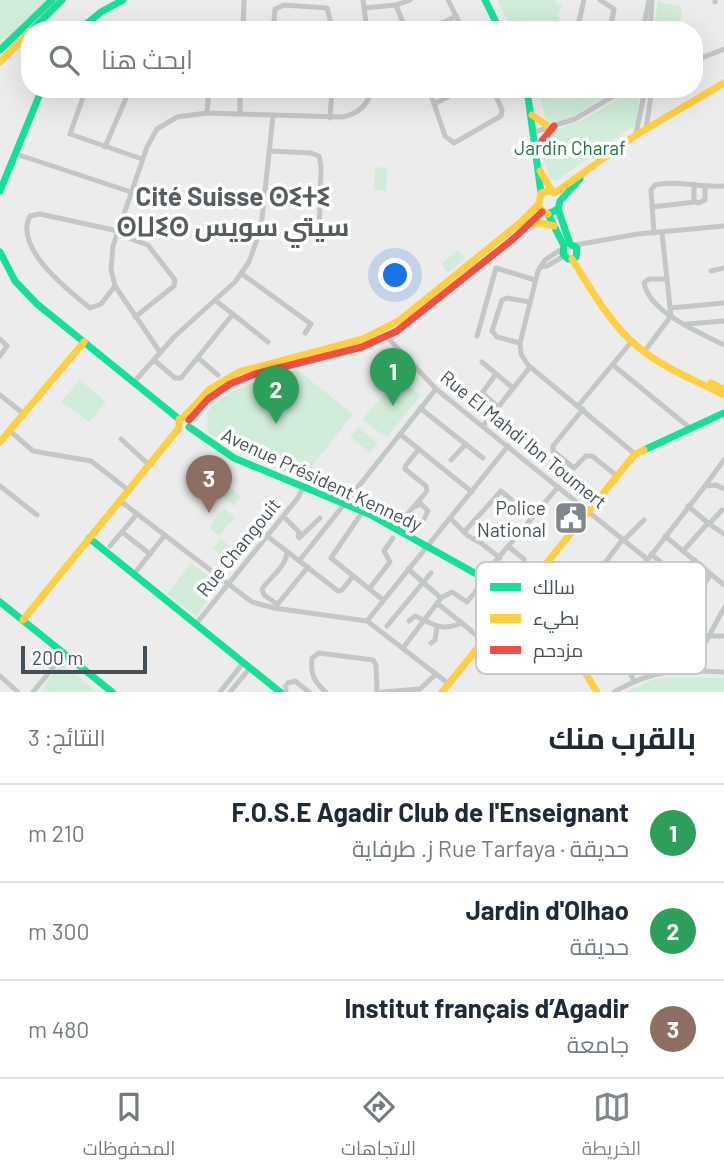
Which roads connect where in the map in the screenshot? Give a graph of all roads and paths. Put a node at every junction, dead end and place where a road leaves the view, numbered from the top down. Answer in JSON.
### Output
{"nodes":[{"id":1,"x":52,"y":0,"type":"edge"},
{"id":2,"x":62,"y":0,"type":"edge"},
{"id":3,"x":123,"y":0,"type":"edge"},
{"id":4,"x":244,"y":0,"type":"edge"},
{"id":5,"x":363,"y":0,"type":"edge"},
{"id":6,"x":410,"y":0,"type":"edge"},
{"id":7,"x":449,"y":0,"type":"edge"},
{"id":8,"x":485,"y":0,"type":"edge"},
{"id":9,"x":584,"y":0,"type":"edge"},
{"id":10,"x":600,"y":0,"type":"edge"},
{"id":11,"x":651,"y":0,"type":"edge"},
{"id":12,"x":310,"y":3,"type":"edge"},
{"id":13,"x":396,"y":5,"type":"junction"},
{"id":14,"x":364,"y":8,"type":"junction"},
{"id":15,"x":456,"y":16,"type":"junction"},
{"id":16,"x":30,"y":21,"type":"edge"},
{"id":17,"x":41,"y":21,"type":"edge"},
{"id":18,"x":90,"y":21,"type":"edge"},
{"id":19,"x":243,"y":21,"type":"edge"},
{"id":20,"x":273,"y":21,"type":"edge"},
{"id":21,"x":331,"y":21,"type":"edge"},
{"id":22,"x":366,"y":21,"type":"edge"},
{"id":23,"x":402,"y":21,"type":"edge"},
{"id":24,"x":446,"y":21,"type":"edge"},
{"id":25,"x":458,"y":21,"type":"edge"},
{"id":26,"x":496,"y":21,"type":"edge"},
{"id":27,"x":579,"y":21,"type":"edge"},
{"id":28,"x":612,"y":21,"type":"edge"},
{"id":29,"x":646,"y":21,"type":"edge"},
{"id":30,"x":21,"y":30,"type":"edge"},
{"id":31,"x":21,"y":41,"type":"edge"},
{"id":32,"x":724,"y":49,"type":"edge"},
{"id":33,"x":0,"y":50,"type":"edge"},
{"id":34,"x":703,"y":57,"type":"edge"},
{"id":35,"x":0,"y":62,"type":"edge"},
{"id":36,"x":724,"y":83,"type":"edge"},
{"id":37,"x":703,"y":96,"type":"edge"},
{"id":38,"x":38,"y":98,"type":"edge"},
{"id":39,"x":83,"y":98,"type":"edge"},
{"id":40,"x":126,"y":98,"type":"edge"},
{"id":41,"x":208,"y":98,"type":"edge"},
{"id":42,"x":240,"y":98,"type":"edge"},
{"id":43,"x":331,"y":98,"type":"edge"},
{"id":44,"x":368,"y":98,"type":"edge"},
{"id":45,"x":432,"y":98,"type":"edge"},
{"id":46,"x":446,"y":98,"type":"edge"},
{"id":47,"x":497,"y":98,"type":"edge"},
{"id":48,"x":528,"y":98,"type":"edge"},
{"id":49,"x":611,"y":98,"type":"edge"},
{"id":50,"x":643,"y":98,"type":"edge"},
{"id":51,"x":651,"y":98,"type":"edge"},
{"id":52,"x":699,"y":98,"type":"edge"},
{"id":53,"x":434,"y":104,"type":"junction"},
{"id":54,"x":207,"y":113,"type":"junction"},
{"id":55,"x":240,"y":114,"type":"junction"},
{"id":56,"x":531,"y":115,"type":"junction"},
{"id":57,"x":274,"y":116,"type":"junction"},
{"id":58,"x":330,"y":118,"type":"junction"},
{"id":59,"x":551,"y":126,"type":"junction"},
{"id":60,"x":646,"y":130,"type":"junction"},
{"id":61,"x":534,"y":132,"type":"junction"},
{"id":62,"x":636,"y":135,"type":"junction"},
{"id":63,"x":105,"y":147,"type":"junction"},
{"id":64,"x":270,"y":151,"type":"junction"},
{"id":65,"x":16,"y":154,"type":"junction"},
{"id":66,"x":536,"y":154,"type":"junction"},
{"id":67,"x":142,"y":159,"type":"junction"},
{"id":68,"x":539,"y":170,"type":"junction"},
{"id":69,"x":585,"y":173,"type":"junction"},
{"id":70,"x":547,"y":181,"type":"junction"},
{"id":71,"x":570,"y":182,"type":"junction"},
{"id":72,"x":694,"y":184,"type":"junction"},
{"id":73,"x":705,"y":186,"type":"junction"},
{"id":74,"x":724,"y":186,"type":"edge"},
{"id":75,"x":0,"y":191,"type":"edge"},
{"id":76,"x":131,"y":192,"type":"junction"},
{"id":77,"x":553,"y":192,"type":"junction"},
{"id":78,"x":541,"y":193,"type":"junction"},
{"id":79,"x":695,"y":202,"type":"junction"},
{"id":80,"x":559,"y":205,"type":"junction"},
{"id":81,"x":652,"y":207,"type":"junction"},
{"id":82,"x":542,"y":210,"type":"junction"},
{"id":83,"x":529,"y":224,"type":"junction"},
{"id":84,"x":554,"y":226,"type":"junction"},
{"id":85,"x":724,"y":226,"type":"edge"},
{"id":86,"x":118,"y":232,"type":"junction"},
{"id":87,"x":654,"y":233,"type":"junction"},
{"id":88,"x":662,"y":233,"type":"junction"},
{"id":89,"x":319,"y":239,"type":"dead end"},
{"id":90,"x":570,"y":251,"type":"junction"},
{"id":91,"x":0,"y":252,"type":"edge"},
{"id":92,"x":488,"y":258,"type":"junction"},
{"id":93,"x":496,"y":268,"type":"junction"},
{"id":94,"x":724,"y":268,"type":"edge"},
{"id":95,"x":710,"y":271,"type":"dead end"},
{"id":96,"x":242,"y":274,"type":"junction"},
{"id":97,"x":667,"y":279,"type":"junction"},
{"id":98,"x":535,"y":280,"type":"junction"},
{"id":99,"x":115,"y":286,"type":"junction"},
{"id":100,"x":215,"y":300,"type":"junction"},
{"id":101,"x":530,"y":302,"type":"junction"},
{"id":102,"x":724,"y":303,"type":"edge"},
{"id":103,"x":670,"y":308,"type":"junction"},
{"id":104,"x":233,"y":314,"type":"junction"},
{"id":105,"x":671,"y":316,"type":"junction"},
{"id":106,"x":135,"y":317,"type":"junction"},
{"id":107,"x":724,"y":321,"type":"edge"},
{"id":108,"x":683,"y":324,"type":"junction"},
{"id":109,"x":305,"y":333,"type":"dead end"},
{"id":110,"x":477,"y":336,"type":"dead end"},
{"id":111,"x":387,"y":337,"type":"junction"},
{"id":112,"x":0,"y":339,"type":"edge"},
{"id":113,"x":632,"y":341,"type":"junction"},
{"id":114,"x":84,"y":342,"type":"junction"},
{"id":115,"x":268,"y":342,"type":"dead end"},
{"id":116,"x":520,"y":344,"type":"junction"},
{"id":117,"x":724,"y":345,"type":"edge"},
{"id":118,"x":647,"y":348,"type":"junction"},
{"id":119,"x":160,"y":352,"type":"junction"},
{"id":120,"x":0,"y":356,"type":"edge"},
{"id":121,"x":198,"y":358,"type":"junction"},
{"id":122,"x":153,"y":360,"type":"junction"},
{"id":123,"x":482,"y":362,"type":"dead end"},
{"id":124,"x":613,"y":365,"type":"junction"},
{"id":125,"x":530,"y":367,"type":"junction"},
{"id":126,"x":496,"y":374,"type":"junction"},
{"id":127,"x":218,"y":375,"type":"dead end"},
{"id":128,"x":134,"y":382,"type":"junction"},
{"id":129,"x":436,"y":388,"type":"junction"},
{"id":130,"x":513,"y":388,"type":"junction"},
{"id":131,"x":724,"y":389,"type":"edge"},
{"id":132,"x":0,"y":395,"type":"edge"},
{"id":133,"x":724,"y":395,"type":"edge"},
{"id":134,"x":498,"y":407,"type":"junction"},
{"id":135,"x":581,"y":407,"type":"junction"},
{"id":136,"x":420,"y":408,"type":"junction"},
{"id":137,"x":724,"y":413,"type":"edge"},
{"id":138,"x":24,"y":414,"type":"junction"},
{"id":139,"x":185,"y":420,"type":"junction"},
{"id":140,"x":483,"y":426,"type":"junction"},
{"id":141,"x":690,"y":428,"type":"junction"},
{"id":142,"x":10,"y":431,"type":"junction"},
{"id":143,"x":400,"y":434,"type":"junction"},
{"id":144,"x":121,"y":439,"type":"dead end"},
{"id":145,"x":0,"y":442,"type":"edge"},
{"id":146,"x":466,"y":444,"type":"junction"},
{"id":147,"x":508,"y":446,"type":"junction"},
{"id":148,"x":419,"y":449,"type":"junction"},
{"id":149,"x":635,"y":454,"type":"junction"},
{"id":150,"x":483,"y":458,"type":"dead end"},
{"id":151,"x":451,"y":460,"type":"dead end"},
{"id":152,"x":724,"y":460,"type":"edge"},
{"id":153,"x":148,"y":464,"type":"junction"},
{"id":154,"x":617,"y":476,"type":"junction"},
{"id":155,"x":0,"y":486,"type":"edge"},
{"id":156,"x":705,"y":486,"type":"junction"},
{"id":157,"x":558,"y":487,"type":"junction"},
{"id":158,"x":303,"y":488,"type":"junction"},
{"id":159,"x":127,"y":489,"type":"junction"},
{"id":160,"x":724,"y":489,"type":"edge"},
{"id":161,"x":472,"y":492,"type":"junction"},
{"id":162,"x":119,"y":500,"type":"junction"},
{"id":163,"x":344,"y":504,"type":"junction"},
{"id":164,"x":688,"y":506,"type":"junction"},
{"id":165,"x":722,"y":510,"type":"dead end"},
{"id":166,"x":363,"y":511,"type":"junction"},
{"id":167,"x":588,"y":511,"type":"junction"},
{"id":168,"x":313,"y":513,"type":"dead end"},
{"id":169,"x":137,"y":514,"type":"junction"},
{"id":170,"x":37,"y":515,"type":"dead end"},
{"id":171,"x":283,"y":516,"type":"junction"},
{"id":172,"x":450,"y":517,"type":"junction"},
{"id":173,"x":533,"y":517,"type":"junction"},
{"id":174,"x":320,"y":518,"type":"junction"},
{"id":175,"x":424,"y":519,"type":"dead end"},
{"id":176,"x":644,"y":520,"type":"dead end"},
{"id":177,"x":709,"y":523,"type":"junction"},
{"id":178,"x":328,"y":525,"type":"junction"},
{"id":179,"x":396,"y":529,"type":"junction"},
{"id":180,"x":122,"y":532,"type":"junction"},
{"id":181,"x":464,"y":532,"type":"junction"},
{"id":182,"x":724,"y":534,"type":"edge"},
{"id":183,"x":165,"y":535,"type":"junction"},
{"id":184,"x":267,"y":536,"type":"junction"},
{"id":185,"x":665,"y":536,"type":"junction"},
{"id":186,"x":89,"y":538,"type":"junction"},
{"id":187,"x":393,"y":538,"type":"dead end"},
{"id":188,"x":624,"y":540,"type":"junction"},
{"id":189,"x":427,"y":546,"type":"junction"},
{"id":190,"x":110,"y":547,"type":"dead end"},
{"id":191,"x":509,"y":547,"type":"junction"},
{"id":192,"x":683,"y":551,"type":"junction"},
{"id":193,"x":286,"y":552,"type":"junction"},
{"id":194,"x":150,"y":554,"type":"junction"},
{"id":195,"x":649,"y":556,"type":"junction"},
{"id":196,"x":499,"y":558,"type":"junction"},
{"id":197,"x":524,"y":559,"type":"dead end"},
{"id":198,"x":299,"y":561,"type":"junction"},
{"id":199,"x":695,"y":561,"type":"edge"},
{"id":200,"x":495,"y":562,"type":"edge"},
{"id":201,"x":548,"y":562,"type":"edge"},
{"id":202,"x":606,"y":562,"type":"edge"},
{"id":203,"x":645,"y":562,"type":"edge"},
{"id":204,"x":658,"y":562,"type":"edge"},
{"id":205,"x":308,"y":567,"type":"junction"},
{"id":206,"x":408,"y":569,"type":"junction"},
{"id":207,"x":706,"y":571,"type":"edge"},
{"id":208,"x":476,"y":572,"type":"edge"},
{"id":209,"x":430,"y":573,"type":"dead end"},
{"id":210,"x":134,"y":574,"type":"junction"},
{"id":211,"x":710,"y":574,"type":"junction"},
{"id":212,"x":354,"y":576,"type":"junction"},
{"id":213,"x":706,"y":581,"type":"edge"},
{"id":214,"x":423,"y":582,"type":"junction"},
{"id":215,"x":228,"y":584,"type":"junction"},
{"id":216,"x":724,"y":585,"type":"edge"},
{"id":217,"x":369,"y":589,"type":"junction"},
{"id":218,"x":476,"y":591,"type":"edge"},
{"id":219,"x":383,"y":600,"type":"junction"},
{"id":220,"x":440,"y":601,"type":"junction"},
{"id":221,"x":0,"y":602,"type":"edge"},
{"id":222,"x":276,"y":606,"type":"junction"},
{"id":223,"x":724,"y":608,"type":"edge"},
{"id":224,"x":23,"y":620,"type":"junction"},
{"id":225,"x":367,"y":621,"type":"junction"},
{"id":226,"x":409,"y":621,"type":"dead end"},
{"id":227,"x":424,"y":621,"type":"junction"},
{"id":228,"x":462,"y":623,"type":"junction"},
{"id":229,"x":196,"y":624,"type":"junction"},
{"id":230,"x":387,"y":626,"type":"dead end"},
{"id":231,"x":437,"y":627,"type":"junction"},
{"id":232,"x":476,"y":635,"type":"edge"},
{"id":233,"x":707,"y":636,"type":"joint"},
{"id":234,"x":724,"y":636,"type":"edge"},
{"id":235,"x":431,"y":643,"type":"dead end"},
{"id":236,"x":403,"y":648,"type":"junction"},
{"id":237,"x":476,"y":650,"type":"edge"},
{"id":238,"x":65,"y":653,"type":"junction"},
{"id":239,"x":247,"y":665,"type":"junction"},
{"id":240,"x":706,"y":672,"type":"edge"},
{"id":241,"x":724,"y":673,"type":"edge"},
{"id":242,"x":436,"y":674,"type":"junction"},
{"id":243,"x":585,"y":674,"type":"edge"},
{"id":244,"x":630,"y":674,"type":"edge"},
{"id":245,"x":652,"y":674,"type":"edge"},
{"id":246,"x":0,"y":677,"type":"edge"},
{"id":247,"x":634,"y":681,"type":"junction"},
{"id":248,"x":449,"y":684,"type":"junction"},
{"id":249,"x":286,"y":688,"type":"edge"},
{"id":250,"x":18,"y":692,"type":"edge"},
{"id":251,"x":33,"y":692,"type":"edge"},
{"id":252,"x":112,"y":692,"type":"edge"},
{"id":253,"x":220,"y":692,"type":"edge"},
{"id":254,"x":230,"y":692,"type":"edge"},
{"id":255,"x":309,"y":692,"type":"edge"},
{"id":256,"x":326,"y":692,"type":"edge"},
{"id":257,"x":380,"y":692,"type":"edge"},
{"id":258,"x":442,"y":692,"type":"edge"},
{"id":259,"x":597,"y":692,"type":"edge"},
{"id":260,"x":614,"y":692,"type":"edge"}],
"edges":[{"from":1,"to":16,"type":"main road"},
{"from":2,"to":17,"type":"main road"},
{"from":3,"to":18,"type":"main road"},
{"from":4,"to":19,"type":"street"},
{"from":5,"to":14,"type":"street"},
{"from":6,"to":13,"type":"street"},
{"from":7,"to":15,"type":"street"},
{"from":8,"to":26,"type":"main road"},
{"from":9,"to":27,"type":"street"},
{"from":10,"to":28,"type":"street"},
{"from":11,"to":29,"type":"street"},
{"from":12,"to":20,"type":"street"},
{"from":12,"to":21,"type":"street"},
{"from":13,"to":14,"type":"street"},
{"from":13,"to":23,"type":"street"},
{"from":14,"to":22,"type":"street"},
{"from":15,"to":24,"type":"street"},
{"from":15,"to":25,"type":"street"},
{"from":30,"to":33,"type":"main road"},
{"from":31,"to":35,"type":"main road"},
{"from":32,"to":34,"type":"street"},
{"from":36,"to":37,"type":"main road"},
{"from":38,"to":65,"type":"main road"},
{"from":39,"to":63,"type":"street"},
{"from":40,"to":63,"type":"street"},
{"from":41,"to":54,"type":"street"},
{"from":42,"to":55,"type":"street"},
{"from":43,"to":58,"type":"street"},
{"from":44,"to":58,"type":"street"},
{"from":45,"to":53,"type":"street"},
{"from":46,"to":53,"type":"street"},
{"from":47,"to":53,"type":"street"},
{"from":48,"to":56,"type":"main road"},
{"from":49,"to":59,"type":"street"},
{"from":50,"to":62,"type":"street"},
{"from":51,"to":60,"type":"street"},
{"from":52,"to":60,"type":"main road"},
{"from":54,"to":55,"type":"street"},
{"from":54,"to":67,"type":"street"},
{"from":55,"to":57,"type":"street"},
{"from":56,"to":59,"type":"main road"},
{"from":56,"to":61,"type":"main road"},
{"from":57,"to":58,"type":"street"},
{"from":57,"to":64,"type":"street"},
{"from":59,"to":61,"type":"street"},
{"from":59,"to":66,"type":"main road"},
{"from":60,"to":62,"type":"main road"},
{"from":61,"to":66,"type":"main road"},
{"from":62,"to":69,"type":"main road"},
{"from":63,"to":67,"type":"street"},
{"from":64,"to":89,"type":"street"},
{"from":64,"to":96,"type":"street"},
{"from":65,"to":75,"type":"main road"},
{"from":65,"to":76,"type":"street"},
{"from":66,"to":68,"type":"main road"},
{"from":67,"to":76,"type":"street"},
{"from":68,"to":70,"type":"main road"},
{"from":68,"to":78,"type":"main road"},
{"from":69,"to":71,"type":"main road"},
{"from":69,"to":80,"type":"main road"},
{"from":70,"to":71,"type":"main road"},
{"from":70,"to":77,"type":"main road"},
{"from":71,"to":77,"type":"main road"},
{"from":72,"to":73,"type":"street"},
{"from":72,"to":79,"type":"street"},
{"from":72,"to":81,"type":"street"},
{"from":73,"to":74,"type":"street"},
{"from":73,"to":79,"type":"street"},
{"from":76,"to":86,"type":"street"},
{"from":77,"to":78,"type":"main road"},
{"from":77,"to":80,"type":"main road"},
{"from":78,"to":82,"type":"main road"},
{"from":79,"to":81,"type":"street"},
{"from":80,"to":82,"type":"main road"},
{"from":80,"to":90,"type":"main road"},
{"from":81,"to":87,"type":"street"},
{"from":82,"to":83,"type":"main road"},
{"from":82,"to":84,"type":"main road"},
{"from":82,"to":139,"type":"main road"},
{"from":83,"to":84,"type":"main road"},
{"from":83,"to":92,"type":"main road"},
{"from":84,"to":90,"type":"main road"},
{"from":85,"to":88,"type":"street"},
{"from":86,"to":99,"type":"street"},
{"from":86,"to":99,"type":"street"},
{"from":86,"to":106,"type":"street"},
{"from":87,"to":88,"type":"street"},
{"from":87,"to":90,"type":"street"},
{"from":88,"to":97,"type":"street"},
{"from":90,"to":98,"type":"street"},
{"from":90,"to":113,"type":"main road"},
{"from":90,"to":118,"type":"main road"},
{"from":91,"to":114,"type":"main road","name":"Avenue Président Kennedy"},
{"from":92,"to":93,"type":"street"},
{"from":92,"to":111,"type":"main road"},
{"from":93,"to":98,"type":"street"},
{"from":93,"to":110,"type":"street"},
{"from":94,"to":95,"type":"street"},
{"from":96,"to":100,"type":"street"},
{"from":96,"to":109,"type":"street"},
{"from":97,"to":103,"type":"street"},
{"from":97,"to":105,"type":"street"},
{"from":98,"to":101,"type":"street"},
{"from":99,"to":106,"type":"street"},
{"from":100,"to":104,"type":"street"},
{"from":100,"to":119,"type":"street"},
{"from":101,"to":116,"type":"street"},
{"from":101,"to":116,"type":"street"},
{"from":102,"to":103,"type":"street"},
{"from":103,"to":105,"type":"street"},
{"from":104,"to":115,"type":"street"},
{"from":104,"to":121,"type":"street"},
{"from":105,"to":108,"type":"street"},
{"from":105,"to":118,"type":"street"},
{"from":106,"to":119,"type":"street"},
{"from":107,"to":108,"type":"street"},
{"from":108,"to":117,"type":"street"},
{"from":111,"to":129,"type":"street","name":"Rue El Mahdi Ibn Toumert"},
{"from":111,"to":139,"type":"main road"},
{"from":112,"to":120,"type":"street"},
{"from":113,"to":124,"type":"street"},
{"from":113,"to":133,"type":"main road"},
{"from":114,"to":128,"type":"main road","name":"Avenue Président Kennedy"},
{"from":114,"to":138,"type":"main road"},
{"from":116,"to":125,"type":"street"},
{"from":118,"to":131,"type":"main road"},
{"from":119,"to":122,"type":"street"},
{"from":121,"to":122,"type":"street"},
{"from":121,"to":127,"type":"street"},
{"from":122,"to":128,"type":"street"},
{"from":123,"to":126,"type":"street"},
{"from":124,"to":135,"type":"street"},
{"from":124,"to":141,"type":"street"},
{"from":125,"to":130,"type":"street"},
{"from":125,"to":135,"type":"street"},
{"from":126,"to":130,"type":"street"},
{"from":126,"to":134,"type":"street"},
{"from":128,"to":139,"type":"main road","name":"Avenue Président Kennedy"},
{"from":129,"to":136,"type":"street"},
{"from":129,"to":140,"type":"street","name":"Rue El Mahdi Ibn Toumert"},
{"from":130,"to":134,"type":"street"},
{"from":132,"to":138,"type":"street"},
{"from":134,"to":140,"type":"street"},
{"from":135,"to":149,"type":"street"},
{"from":135,"to":154,"type":"street"},
{"from":136,"to":143,"type":"street"},
{"from":136,"to":146,"type":"street"},
{"from":137,"to":141,"type":"main road"},
{"from":138,"to":142,"type":"main road"},
{"from":139,"to":153,"type":"main road"},
{"from":139,"to":158,"type":"main road","name":"Avenue Président Kennedy"},
{"from":140,"to":147,"type":"street","name":"Rue El Mahdi Ibn Toumert"},
{"from":141,"to":149,"type":"main road"},
{"from":142,"to":145,"type":"main road"},
{"from":142,"to":159,"type":"street"},
{"from":143,"to":148,"type":"street"},
{"from":143,"to":163,"type":"street"},
{"from":144,"to":153,"type":"street"},
{"from":146,"to":150,"type":"street"},
{"from":146,"to":151,"type":"street"},
{"from":147,"to":157,"type":"street","name":"Rue El Mahdi Ibn Toumert"},
{"from":147,"to":161,"type":"street"},
{"from":148,"to":161,"type":"street"},
{"from":148,"to":179,"type":"street"},
{"from":149,"to":154,"type":"main road"},
{"from":152,"to":156,"type":"street"},
{"from":153,"to":159,"type":"main road"},
{"from":154,"to":167,"type":"main road"},
{"from":155,"to":170,"type":"street"},
{"from":156,"to":160,"type":"street"},
{"from":156,"to":164,"type":"street"},
{"from":157,"to":167,"type":"street","name":"Rue El Mahdi Ibn Toumert"},
{"from":157,"to":173,"type":"street"},
{"from":158,"to":163,"type":"main road","name":"Avenue Président Kennedy"},
{"from":158,"to":171,"type":"street","name":"Rue Changouit"},
{"from":159,"to":162,"type":"main road"},
{"from":161,"to":172,"type":"street"},
{"from":162,"to":169,"type":"street"},
{"from":162,"to":186,"type":"main road"},
{"from":163,"to":166,"type":"main road","name":"Avenue Président Kennedy"},
{"from":163,"to":178,"type":"street"},
{"from":164,"to":177,"type":"street"},
{"from":164,"to":185,"type":"street"},
{"from":165,"to":177,"type":"street"},
{"from":166,"to":179,"type":"main road","name":"Avenue Président Kennedy"},
{"from":166,"to":212,"type":"street"},
{"from":167,"to":188,"type":"street","name":"Rue El Mahdi Ibn Toumert"},
{"from":167,"to":201,"type":"main road"},
{"from":168,"to":174,"type":"street"},
{"from":169,"to":180,"type":"street"},
{"from":169,"to":183,"type":"street"},
{"from":171,"to":174,"type":"street"},
{"from":171,"to":184,"type":"street","name":"Rue Changouit"},
{"from":172,"to":181,"type":"street"},
{"from":172,"to":189,"type":"street"},
{"from":173,"to":181,"type":"street"},
{"from":173,"to":191,"type":"street"},
{"from":174,"to":178,"type":"street"},
{"from":175,"to":179,"type":"street"},
{"from":176,"to":188,"type":"street"},
{"from":177,"to":182,"type":"street"},
{"from":177,"to":192,"type":"street"},
{"from":178,"to":198,"type":"street"},
{"from":179,"to":189,"type":"main road","name":"Avenue Président Kennedy"},
{"from":180,"to":190,"type":"street"},
{"from":180,"to":194,"type":"street"},
{"from":181,"to":196,"type":"street"},
{"from":183,"to":194,"type":"street"},
{"from":183,"to":215,"type":"street"},
{"from":184,"to":193,"type":"street"},
{"from":184,"to":215,"type":"street","name":"Rue Changouit"},
{"from":185,"to":192,"type":"street"},
{"from":185,"to":195,"type":"street"},
{"from":186,"to":210,"type":"main road"},
{"from":186,"to":224,"type":"main road"},
{"from":187,"to":217,"type":"street"},
{"from":188,"to":195,"type":"street","name":"Rue El Mahdi Ibn Toumert"},
{"from":188,"to":202,"type":"street"},
{"from":189,"to":206,"type":"street"},
{"from":189,"to":208,"type":"main road","name":"Avenue Président Kennedy"},
{"from":191,"to":196,"type":"street"},
{"from":191,"to":197,"type":"street"},
{"from":192,"to":199,"type":"street"},
{"from":193,"to":198,"type":"street"},
{"from":193,"to":222,"type":"street"},
{"from":194,"to":210,"type":"street"},
{"from":195,"to":203,"type":"street"},
{"from":195,"to":204,"type":"street","name":"Rue El Mahdi Ibn Toumert"},
{"from":196,"to":200,"type":"street"},
{"from":198,"to":205,"type":"street"},
{"from":205,"to":212,"type":"street"},
{"from":205,"to":222,"type":"street"},
{"from":206,"to":214,"type":"street"},
{"from":206,"to":219,"type":"street"},
{"from":207,"to":211,"type":"street"},
{"from":209,"to":214,"type":"street"},
{"from":210,"to":229,"type":"main road"},
{"from":211,"to":213,"type":"street"},
{"from":211,"to":216,"type":"street"},
{"from":212,"to":217,"type":"street"},
{"from":214,"to":220,"type":"street"},
{"from":214,"to":230,"type":"street"},
{"from":215,"to":222,"type":"street"},
{"from":215,"to":229,"type":"street","name":"Rue Changouit"},
{"from":217,"to":219,"type":"street"},
{"from":218,"to":220,"type":"street"},
{"from":219,"to":225,"type":"street"},
{"from":220,"to":227,"type":"street"},
{"from":220,"to":228,"type":"street"},
{"from":221,"to":224,"type":"main road"},
{"from":222,"to":225,"type":"street"},
{"from":223,"to":233,"type":"street"},
{"from":224,"to":238,"type":"main road"},
{"from":225,"to":236,"type":"street"},
{"from":226,"to":227,"type":"street"},
{"from":227,"to":231,"type":"street"},
{"from":227,"to":236,"type":"street"},
{"from":228,"to":231,"type":"street"},
{"from":228,"to":232,"type":"street"},
{"from":229,"to":239,"type":"main road"},
{"from":231,"to":235,"type":"street"},
{"from":233,"to":234,"type":"street"},
{"from":236,"to":242,"type":"street"},
{"from":237,"to":248,"type":"main road"},
{"from":238,"to":251,"type":"street"},
{"from":238,"to":252,"type":"main road"},
{"from":239,"to":249,"type":"main road"},
{"from":239,"to":253,"type":"street"},
{"from":239,"to":254,"type":"street"},
{"from":240,"to":241,"type":"street"},
{"from":242,"to":248,"type":"street"},
{"from":242,"to":257,"type":"street"},
{"from":243,"to":259,"type":"main road","name":"Avenue Président Kennedy"},
{"from":244,"to":247,"type":"street"},
{"from":245,"to":247,"type":"street"},
{"from":246,"to":250,"type":"street"},
{"from":247,"to":260,"type":"street"},
{"from":248,"to":258,"type":"main road"},
{"from":249,"to":255,"type":"street"},
{"from":256,"to":257,"type":"street"}]}
